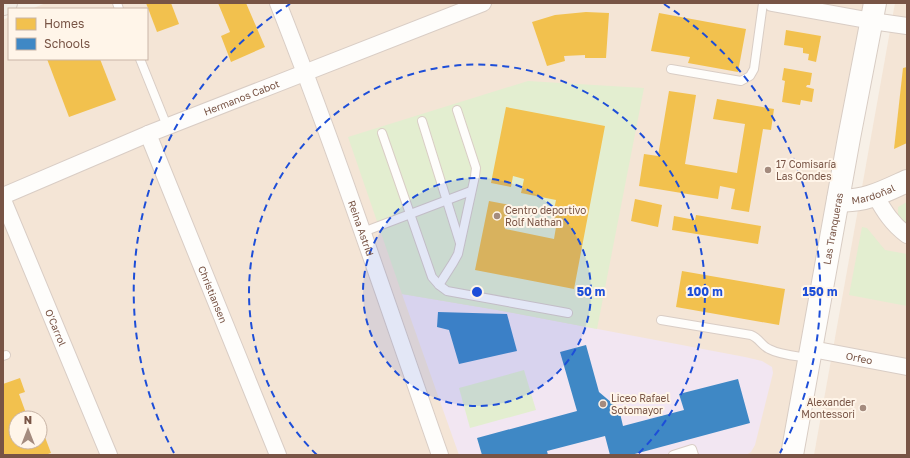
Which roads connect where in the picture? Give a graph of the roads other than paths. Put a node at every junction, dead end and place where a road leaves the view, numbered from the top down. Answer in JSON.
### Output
{"nodes":[{"id":1,"x":6,"y":3,"type":"edge"},
{"id":2,"x":278,"y":3,"type":"edge"},
{"id":3,"x":483,"y":3,"type":"edge"},
{"id":4,"x":763,"y":3,"type":"edge"},
{"id":5,"x":772,"y":3,"type":"edge"},
{"id":6,"x":3,"y":4,"type":"edge"},
{"id":7,"x":874,"y":12,"type":"edge"},
{"id":8,"x":907,"y":26,"type":"edge"},
{"id":9,"x":140,"y":60,"type":"edge"},
{"id":10,"x":671,"y":69,"type":"dead end"},
{"id":11,"x":305,"y":72,"type":"junction"},
{"id":12,"x":457,"y":110,"type":"dead end"},
{"id":13,"x":422,"y":121,"type":"dead end"},
{"id":14,"x":167,"y":126,"type":"junction"},
{"id":15,"x":382,"y":133,"type":"dead end"},
{"id":16,"x":148,"y":134,"type":"junction"},
{"id":17,"x":907,"y":181,"type":"edge"},
{"id":18,"x":471,"y":191,"type":"junction"},
{"id":19,"x":875,"y":195,"type":"junction"},
{"id":20,"x":3,"y":196,"type":"edge"},
{"id":21,"x":3,"y":200,"type":"edge"},
{"id":22,"x":447,"y":200,"type":"junction"},
{"id":23,"x":838,"y":200,"type":"junction"},
{"id":24,"x":410,"y":214,"type":"junction"},
{"id":25,"x":362,"y":232,"type":"junction"},
{"id":26,"x":907,"y":235,"type":"edge"},
{"id":27,"x":460,"y":243,"type":"junction"},
{"id":28,"x":439,"y":285,"type":"junction"},
{"id":29,"x":568,"y":313,"type":"dead end"},
{"id":30,"x":661,"y":320,"type":"dead end"},
{"id":31,"x":811,"y":354,"type":"junction"},
{"id":32,"x":907,"y":367,"type":"edge"},
{"id":33,"x":109,"y":455,"type":"edge"},
{"id":34,"x":278,"y":455,"type":"edge"},
{"id":35,"x":440,"y":455,"type":"edge"},
{"id":36,"x":673,"y":455,"type":"edge"},
{"id":37,"x":694,"y":455,"type":"edge"},
{"id":38,"x":792,"y":455,"type":"edge"}],
"edges":[{"from":1,"to":6,"type":"main road"},
{"from":2,"to":11,"type":"street","name":"Reina Astrid"},
{"from":3,"to":11,"type":"street","name":"Hermanos Cabot"},
{"from":4,"to":10,"type":"lane"},
{"from":5,"to":7,"type":"street"},
{"from":7,"to":8,"type":"street"},
{"from":7,"to":23,"type":"main road","name":"Las Tranqueras"},
{"from":9,"to":14,"type":"lane"},
{"from":11,"to":14,"type":"street","name":"Hermanos Cabot"},
{"from":11,"to":25,"type":"street","name":"Reina Astrid"},
{"from":12,"to":18,"type":"lane"},
{"from":13,"to":22,"type":"lane"},
{"from":14,"to":16,"type":"street","name":"Hermanos Cabot"},
{"from":15,"to":24,"type":"lane"},
{"from":16,"to":20,"type":"street","name":"Hermanos Cabot"},
{"from":16,"to":34,"type":"street","name":"Christiansen"},
{"from":17,"to":19,"type":"main road","name":"Mardoñal"},
{"from":18,"to":22,"type":"lane"},
{"from":18,"to":27,"type":"lane"},
{"from":19,"to":23,"type":"main road","name":"Mardoñal"},
{"from":19,"to":26,"type":"street"},
{"from":21,"to":33,"type":"street","name":"O'Carrol"},
{"from":22,"to":24,"type":"lane"},
{"from":22,"to":27,"type":"lane"},
{"from":23,"to":31,"type":"main road","name":"Las Tranqueras"},
{"from":24,"to":25,"type":"lane"},
{"from":24,"to":28,"type":"lane"},
{"from":25,"to":35,"type":"street","name":"Reina Astrid"},
{"from":27,"to":28,"type":"lane"},
{"from":28,"to":29,"type":"lane"},
{"from":30,"to":31,"type":"lane"},
{"from":31,"to":32,"type":"street","name":"Orfeo"},
{"from":31,"to":38,"type":"main road","name":"Las Tranqueras"},
{"from":36,"to":37,"type":"lane"}]}
